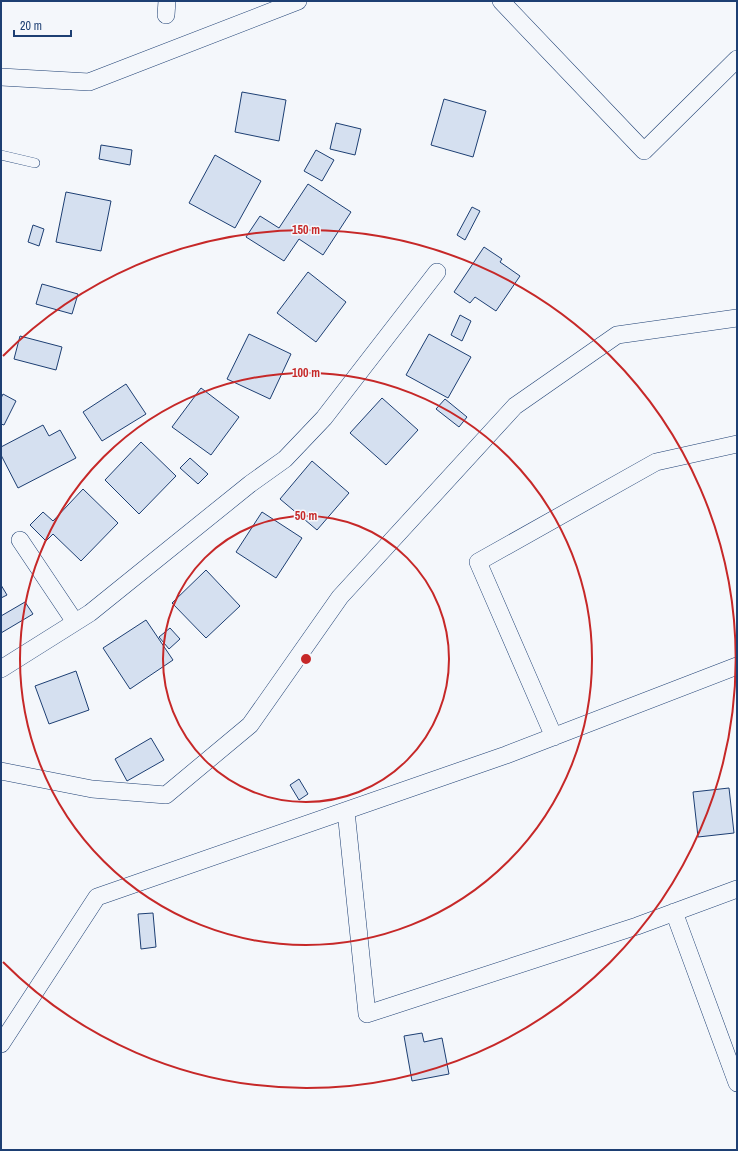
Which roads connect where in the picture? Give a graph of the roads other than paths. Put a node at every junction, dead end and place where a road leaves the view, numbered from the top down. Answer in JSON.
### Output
{"nodes":[{"id":1,"x":298,"y":1,"type":"edge"},
{"id":2,"x":501,"y":1,"type":"edge"},
{"id":3,"x":737,"y":59,"type":"edge"},
{"id":4,"x":1,"y":77,"type":"edge"},
{"id":5,"x":1,"y":155,"type":"edge"},
{"id":6,"x":35,"y":163,"type":"dead end"},
{"id":7,"x":437,"y":272,"type":"dead end"},
{"id":8,"x":736,"y":317,"type":"edge"},
{"id":9,"x":737,"y":444,"type":"edge"},
{"id":10,"x":20,"y":540,"type":"dead end"},
{"id":11,"x":75,"y":622,"type":"junction"},
{"id":12,"x":737,"y":666,"type":"edge"},
{"id":13,"x":1,"y":669,"type":"edge"},
{"id":14,"x":554,"y":737,"type":"junction"},
{"id":15,"x":1,"y":771,"type":"edge"},
{"id":16,"x":346,"y":811,"type":"junction"},
{"id":17,"x":737,"y":889,"type":"edge"},
{"id":18,"x":674,"y":912,"type":"junction"},
{"id":19,"x":1,"y":1044,"type":"edge"},
{"id":20,"x":737,"y":1083,"type":"edge"}],
"edges":[{"from":1,"to":4,"type":"street"},
{"from":2,"to":3,"type":"street"},
{"from":5,"to":6,"type":"lane"},
{"from":7,"to":11,"type":"street"},
{"from":8,"to":15,"type":"street"},
{"from":9,"to":14,"type":"street"},
{"from":10,"to":11,"type":"street"},
{"from":11,"to":13,"type":"street"},
{"from":12,"to":14,"type":"street"},
{"from":14,"to":16,"type":"street"},
{"from":16,"to":18,"type":"street"},
{"from":16,"to":19,"type":"street"},
{"from":17,"to":18,"type":"street"},
{"from":18,"to":20,"type":"street"}]}
